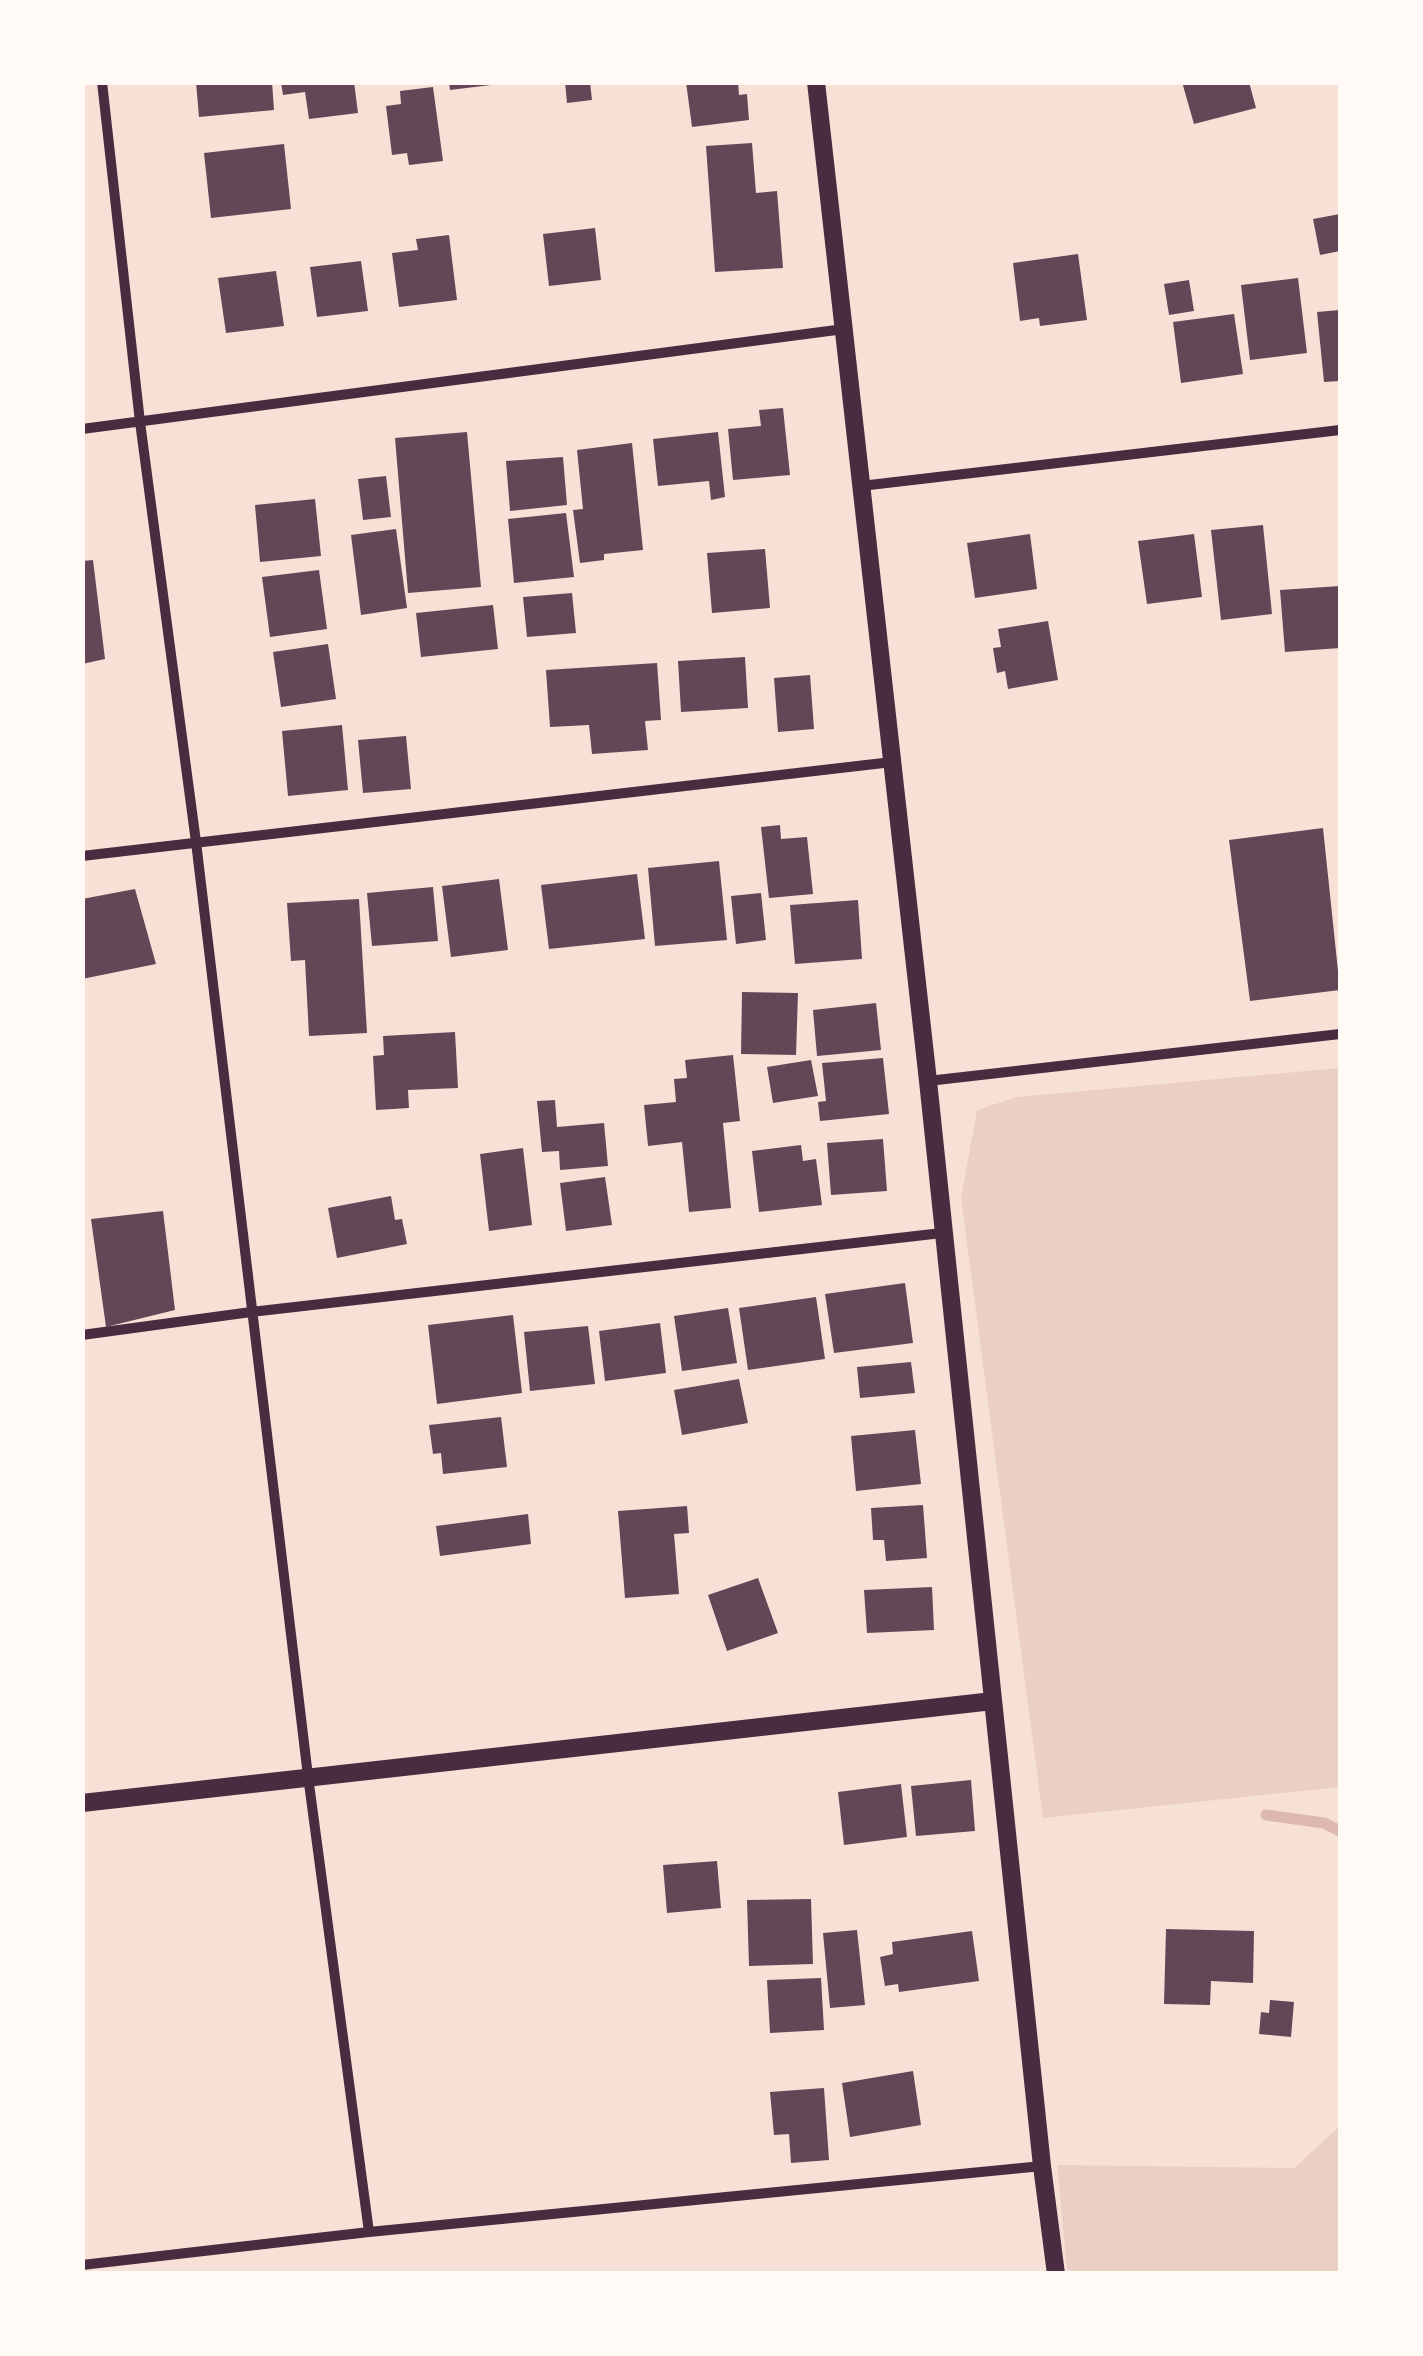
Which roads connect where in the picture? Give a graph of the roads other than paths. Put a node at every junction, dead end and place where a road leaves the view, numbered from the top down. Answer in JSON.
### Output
{"nodes":[{"id":1,"x":102,"y":82,"type":"edge"},
{"id":2,"x":816,"y":82,"type":"edge"},
{"id":3,"x":844,"y":329,"type":"junction"},
{"id":4,"x":140,"y":422,"type":"junction"},
{"id":5,"x":82,"y":429,"type":"edge"},
{"id":6,"x":1340,"y":430,"type":"edge"},
{"id":7,"x":861,"y":486,"type":"junction"},
{"id":8,"x":892,"y":762,"type":"junction"},
{"id":9,"x":196,"y":842,"type":"junction"},
{"id":10,"x":82,"y":856,"type":"edge"},
{"id":11,"x":1340,"y":1034,"type":"edge"},
{"id":12,"x":928,"y":1080,"type":"junction"},
{"id":13,"x":942,"y":1233,"type":"junction"},
{"id":14,"x":252,"y":1312,"type":"junction"},
{"id":15,"x":82,"y":1335,"type":"edge"},
{"id":16,"x":993,"y":1700,"type":"junction"},
{"id":17,"x":308,"y":1776,"type":"junction"},
{"id":18,"x":82,"y":1803,"type":"edge"},
{"id":19,"x":1042,"y":2166,"type":"junction"},
{"id":20,"x":369,"y":2232,"type":"junction"},
{"id":21,"x":82,"y":2265,"type":"edge"},
{"id":22,"x":1056,"y":2274,"type":"edge"}],
"edges":[{"from":1,"to":4,"type":"street"},
{"from":2,"to":3,"type":"street"},
{"from":3,"to":4,"type":"street"},
{"from":3,"to":7,"type":"street"},
{"from":4,"to":5,"type":"street"},
{"from":4,"to":9,"type":"street"},
{"from":6,"to":7,"type":"street"},
{"from":7,"to":8,"type":"street"},
{"from":8,"to":9,"type":"street"},
{"from":8,"to":12,"type":"street"},
{"from":9,"to":10,"type":"street"},
{"from":9,"to":14,"type":"street"},
{"from":11,"to":12,"type":"street"},
{"from":12,"to":13,"type":"street"},
{"from":13,"to":14,"type":"street"},
{"from":13,"to":16,"type":"street"},
{"from":14,"to":15,"type":"street"},
{"from":14,"to":17,"type":"street"},
{"from":16,"to":17,"type":"street"},
{"from":16,"to":19,"type":"street"},
{"from":17,"to":18,"type":"street"},
{"from":17,"to":20,"type":"street"},
{"from":19,"to":20,"type":"street"},
{"from":19,"to":22,"type":"street"},
{"from":20,"to":21,"type":"street"}]}
